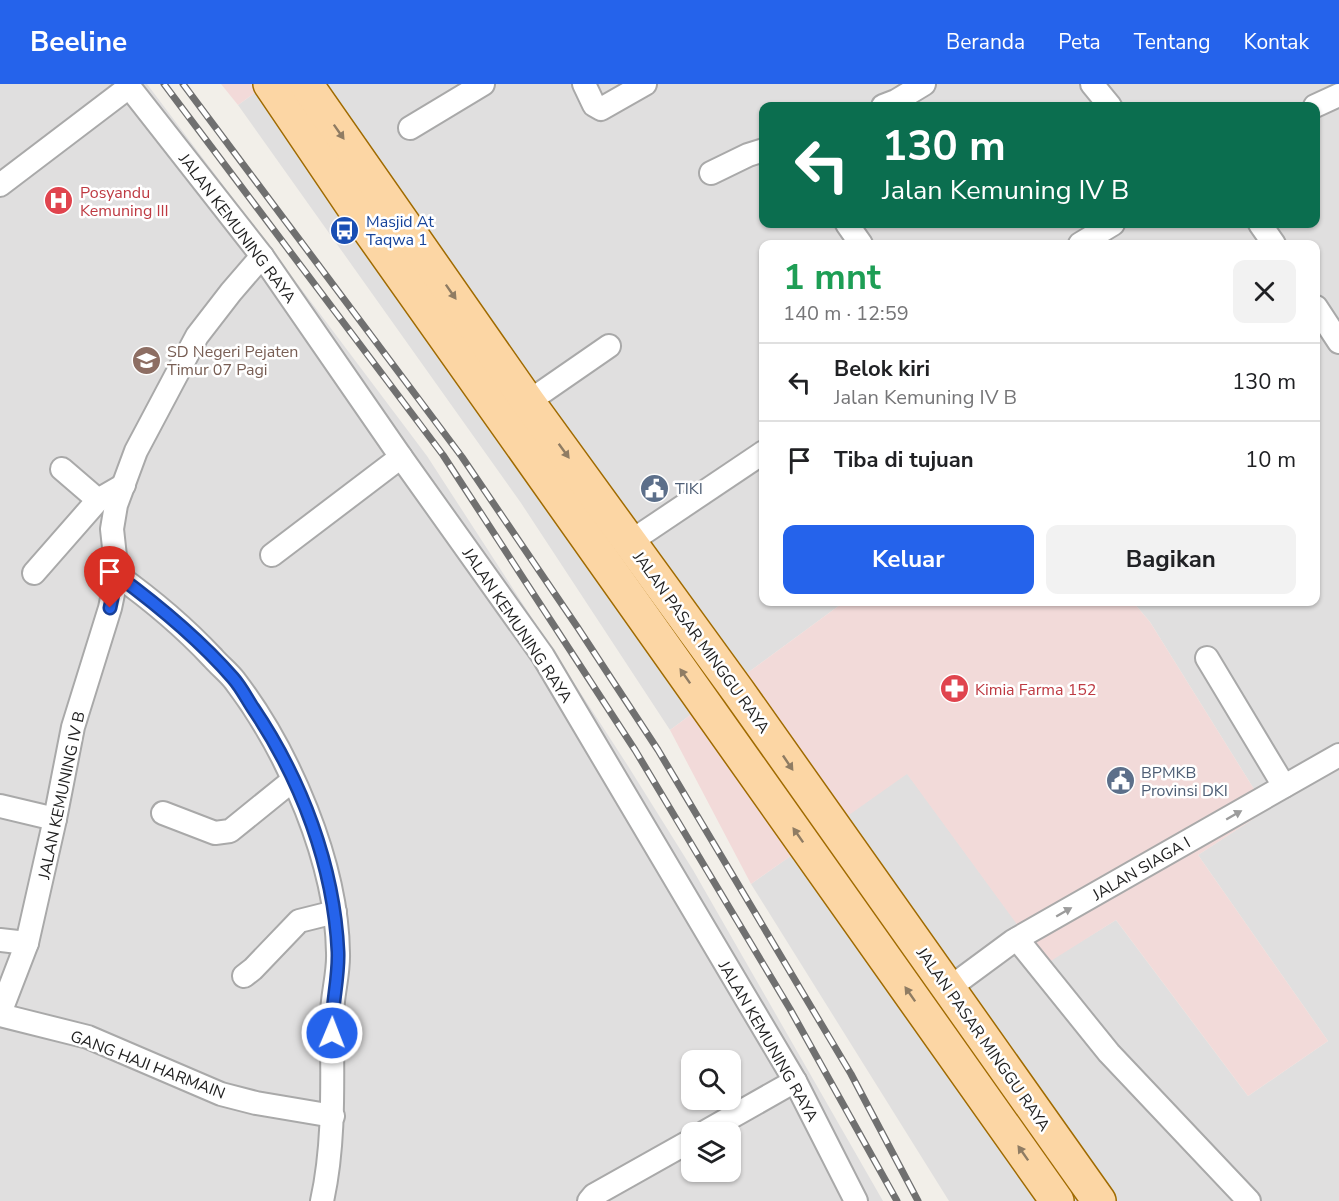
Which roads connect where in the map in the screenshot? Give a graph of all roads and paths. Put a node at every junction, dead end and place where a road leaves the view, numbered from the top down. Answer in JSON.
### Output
{"nodes":[{"id":1,"x":270,"y":84,"type":"edge"},
{"id":2,"x":306,"y":84,"type":"edge"},
{"id":3,"x":483,"y":84,"type":"edge"},
{"id":4,"x":584,"y":84,"type":"edge"},
{"id":5,"x":645,"y":84,"type":"edge"},
{"id":6,"x":924,"y":84,"type":"edge"},
{"id":7,"x":1092,"y":84,"type":"edge"},
{"id":8,"x":128,"y":85,"type":"edge"},
{"id":9,"x":888,"y":97,"type":"edge"},
{"id":10,"x":1107,"y":102,"type":"edge"},
{"id":11,"x":410,"y":128,"type":"dead end"},
{"id":12,"x":759,"y":152,"type":"edge"},
{"id":13,"x":711,"y":174,"type":"dead end"},
{"id":14,"x":0,"y":185,"type":"edge"},
{"id":15,"x":1106,"y":228,"type":"edge"},
{"id":16,"x":1087,"y":240,"type":"edge"},
{"id":17,"x":262,"y":256,"type":"junction"},
{"id":18,"x":1320,"y":313,"type":"edge"},
{"id":19,"x":1339,"y":342,"type":"edge"},
{"id":20,"x":609,"y":346,"type":"dead end"},
{"id":21,"x":544,"y":391,"type":"junction"},
{"id":22,"x":759,"y":455,"type":"edge"},
{"id":23,"x":401,"y":457,"type":"junction"},
{"id":24,"x":62,"y":469,"type":"dead end"},
{"id":25,"x":124,"y":484,"type":"junction"},
{"id":26,"x":98,"y":500,"type":"junction"},
{"id":27,"x":637,"y":537,"type":"junction"},
{"id":28,"x":272,"y":555,"type":"dead end"},
{"id":29,"x":34,"y":573,"type":"dead end"},
{"id":30,"x":117,"y":575,"type":"junction"},
{"id":31,"x":1207,"y":658,"type":"dead end"},
{"id":32,"x":1339,"y":755,"type":"edge"},
{"id":33,"x":293,"y":780,"type":"junction"},
{"id":34,"x":1284,"y":786,"type":"junction"},
{"id":35,"x":0,"y":806,"type":"edge"},
{"id":36,"x":163,"y":813,"type":"dead end"},
{"id":37,"x":56,"y":819,"type":"junction"},
{"id":38,"x":335,"y":912,"type":"junction"},
{"id":39,"x":0,"y":940,"type":"edge"},
{"id":40,"x":1015,"y":940,"type":"junction"},
{"id":41,"x":27,"y":943,"type":"junction"},
{"id":42,"x":244,"y":976,"type":"dead end"},
{"id":43,"x":960,"y":980,"type":"junction"},
{"id":44,"x":0,"y":1014,"type":"edge"},
{"id":45,"x":795,"y":1081,"type":"junction"},
{"id":46,"x":333,"y":1116,"type":"junction"},
{"id":47,"x":723,"y":1122,"type":"edge"},
{"id":48,"x":681,"y":1146,"type":"edge"},
{"id":49,"x":322,"y":1201,"type":"edge"},
{"id":50,"x":589,"y":1201,"type":"edge"},
{"id":51,"x":856,"y":1201,"type":"edge"},
{"id":52,"x":1057,"y":1201,"type":"edge"},
{"id":53,"x":1099,"y":1201,"type":"edge"},
{"id":54,"x":1249,"y":1201,"type":"edge"}],
"edges":[{"from":52,"to":1,"type":"main road","name":"JALAN PASAR MINGGU RAYA","one_way":true},
{"from":2,"to":21,"type":"main road","name":"JALAN PASAR MINGGU RAYA","one_way":true},
{"from":3,"to":11,"type":"street"},
{"from":4,"to":5,"type":"street"},
{"from":6,"to":9,"type":"street"},
{"from":7,"to":10,"type":"street"},
{"from":8,"to":14,"type":"street"},
{"from":8,"to":17,"type":"street","name":"JALAN KEMUNING RAYA"},
{"from":12,"to":13,"type":"street"},
{"from":15,"to":16,"type":"street"},
{"from":17,"to":23,"type":"street","name":"JALAN KEMUNING RAYA"},
{"from":17,"to":25,"type":"street","name":"JALAN KEMUNING IV B"},
{"from":18,"to":19,"type":"street"},
{"from":20,"to":21,"type":"street"},
{"from":21,"to":27,"type":"main road","name":"JALAN PASAR MINGGU RAYA","one_way":true},
{"from":22,"to":27,"type":"street"},
{"from":23,"to":28,"type":"street"},
{"from":23,"to":45,"type":"street","name":"JALAN KEMUNING RAYA"},
{"from":24,"to":26,"type":"street"},
{"from":25,"to":26,"type":"street"},
{"from":25,"to":30,"type":"street","name":"JALAN KEMUNING IV B"},
{"from":26,"to":29,"type":"street"},
{"from":27,"to":43,"type":"main road","name":"JALAN PASAR MINGGU RAYA","one_way":true},
{"from":30,"to":33,"type":"street"},
{"from":30,"to":37,"type":"street","name":"JALAN KEMUNING IV B"},
{"from":31,"to":34,"type":"street"},
{"from":32,"to":34,"type":"street","name":"JALAN SIAGA I"},
{"from":33,"to":36,"type":"street"},
{"from":33,"to":38,"type":"street"},
{"from":40,"to":34,"type":"street","name":"JALAN SIAGA I","one_way":true},
{"from":35,"to":37,"type":"street"},
{"from":37,"to":41,"type":"street","name":"JALAN KEMUNING IV B"},
{"from":38,"to":42,"type":"street"},
{"from":38,"to":46,"type":"street"},
{"from":39,"to":41,"type":"street"},
{"from":40,"to":43,"type":"street","name":"JALAN SIAGA I"},
{"from":40,"to":54,"type":"street"},
{"from":41,"to":44,"type":"street","name":"JALAN KEMUNING IV B"},
{"from":43,"to":53,"type":"main road","name":"JALAN PASAR MINGGU RAYA"},
{"from":44,"to":46,"type":"street","name":"GANG HAJI HARMAIN"},
{"from":45,"to":47,"type":"street"},
{"from":45,"to":51,"type":"street","name":"JALAN KEMUNING RAYA"},
{"from":46,"to":49,"type":"street"},
{"from":48,"to":50,"type":"street"}]}
